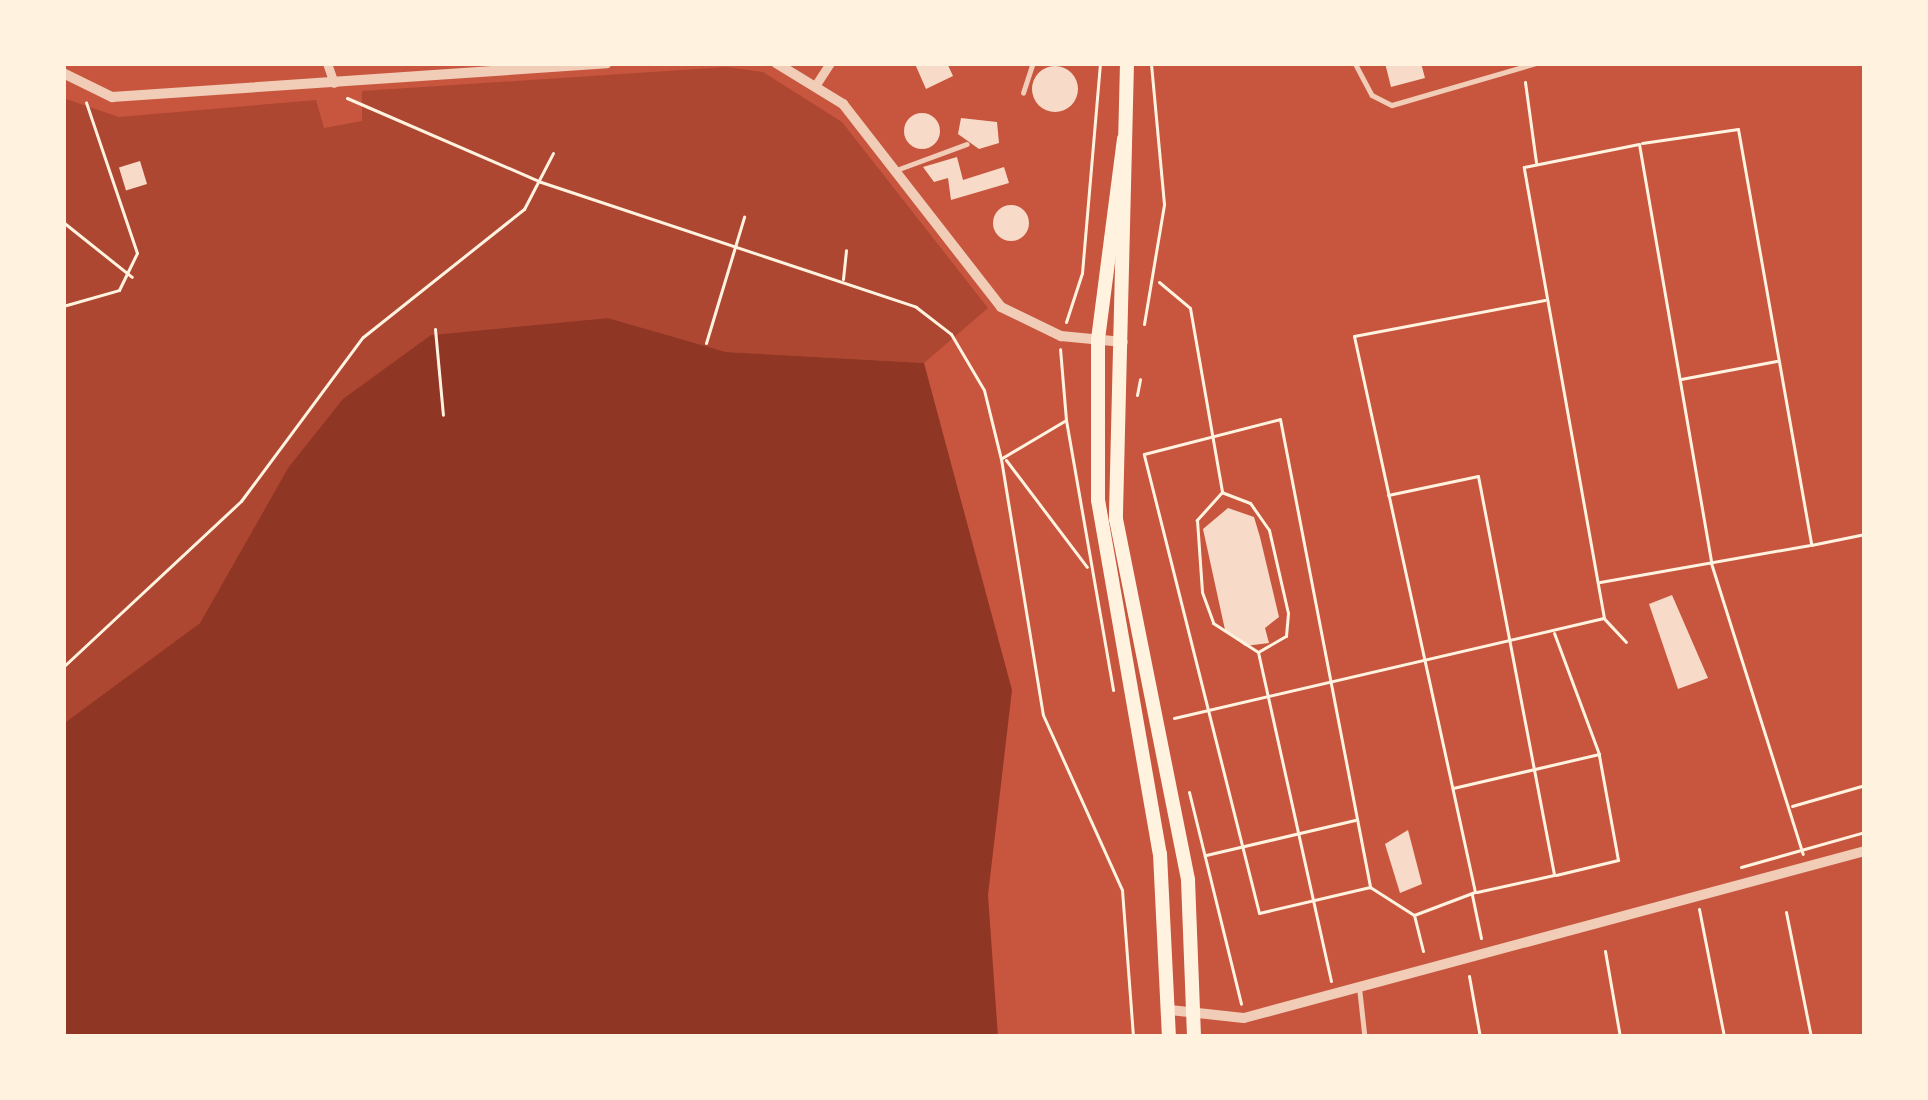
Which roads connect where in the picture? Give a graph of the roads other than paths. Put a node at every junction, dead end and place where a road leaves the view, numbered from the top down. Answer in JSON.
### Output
{"nodes":[{"id":1,"x":327,"y":63,"type":"edge"},
{"id":2,"x":608,"y":63,"type":"edge"},
{"id":3,"x":830,"y":63,"type":"edge"},
{"id":4,"x":1033,"y":63,"type":"edge"},
{"id":5,"x":1127,"y":63,"type":"edge"},
{"id":6,"x":1355,"y":63,"type":"edge"},
{"id":7,"x":1537,"y":63,"type":"edge"},
{"id":8,"x":782,"y":64,"type":"edge"},
{"id":9,"x":63,"y":74,"type":"edge"},
{"id":10,"x":334,"y":83,"type":"junction"},
{"id":11,"x":818,"y":83,"type":"junction"},
{"id":12,"x":1023,"y":93,"type":"dead end"},
{"id":13,"x":1126,"y":134,"type":"junction"},
{"id":14,"x":967,"y":144,"type":"dead end"},
{"id":15,"x":897,"y":171,"type":"junction"},
{"id":16,"x":1098,"y":340,"type":"junction"},
{"id":17,"x":1123,"y":342,"type":"junction"},
{"id":18,"x":1865,"y":850,"type":"edge"},
{"id":19,"x":1359,"y":986,"type":"junction"},
{"id":20,"x":1170,"y":1010,"type":"junction"},
{"id":21,"x":1196,"y":1013,"type":"junction"},
{"id":22,"x":1169,"y":1037,"type":"edge"},
{"id":23,"x":1194,"y":1037,"type":"edge"},
{"id":24,"x":1365,"y":1037,"type":"edge"}],
"edges":[{"from":1,"to":10,"type":"street"},
{"from":2,"to":10,"type":"street"},
{"from":3,"to":11,"type":"street"},
{"from":4,"to":12,"type":"lane"},
{"from":5,"to":13,"type":"main road"},
{"from":6,"to":7,"type":"lane"},
{"from":8,"to":11,"type":"street"},
{"from":9,"to":10,"type":"street"},
{"from":11,"to":15,"type":"street"},
{"from":13,"to":16,"type":"main road"},
{"from":13,"to":17,"type":"main road"},
{"from":14,"to":15,"type":"lane"},
{"from":15,"to":16,"type":"street"},
{"from":16,"to":17,"type":"street"},
{"from":16,"to":20,"type":"main road"},
{"from":17,"to":21,"type":"main road"},
{"from":18,"to":19,"type":"street"},
{"from":19,"to":21,"type":"street"},
{"from":19,"to":24,"type":"lane"},
{"from":20,"to":21,"type":"street"},
{"from":20,"to":22,"type":"main road"},
{"from":21,"to":23,"type":"main road"}]}
